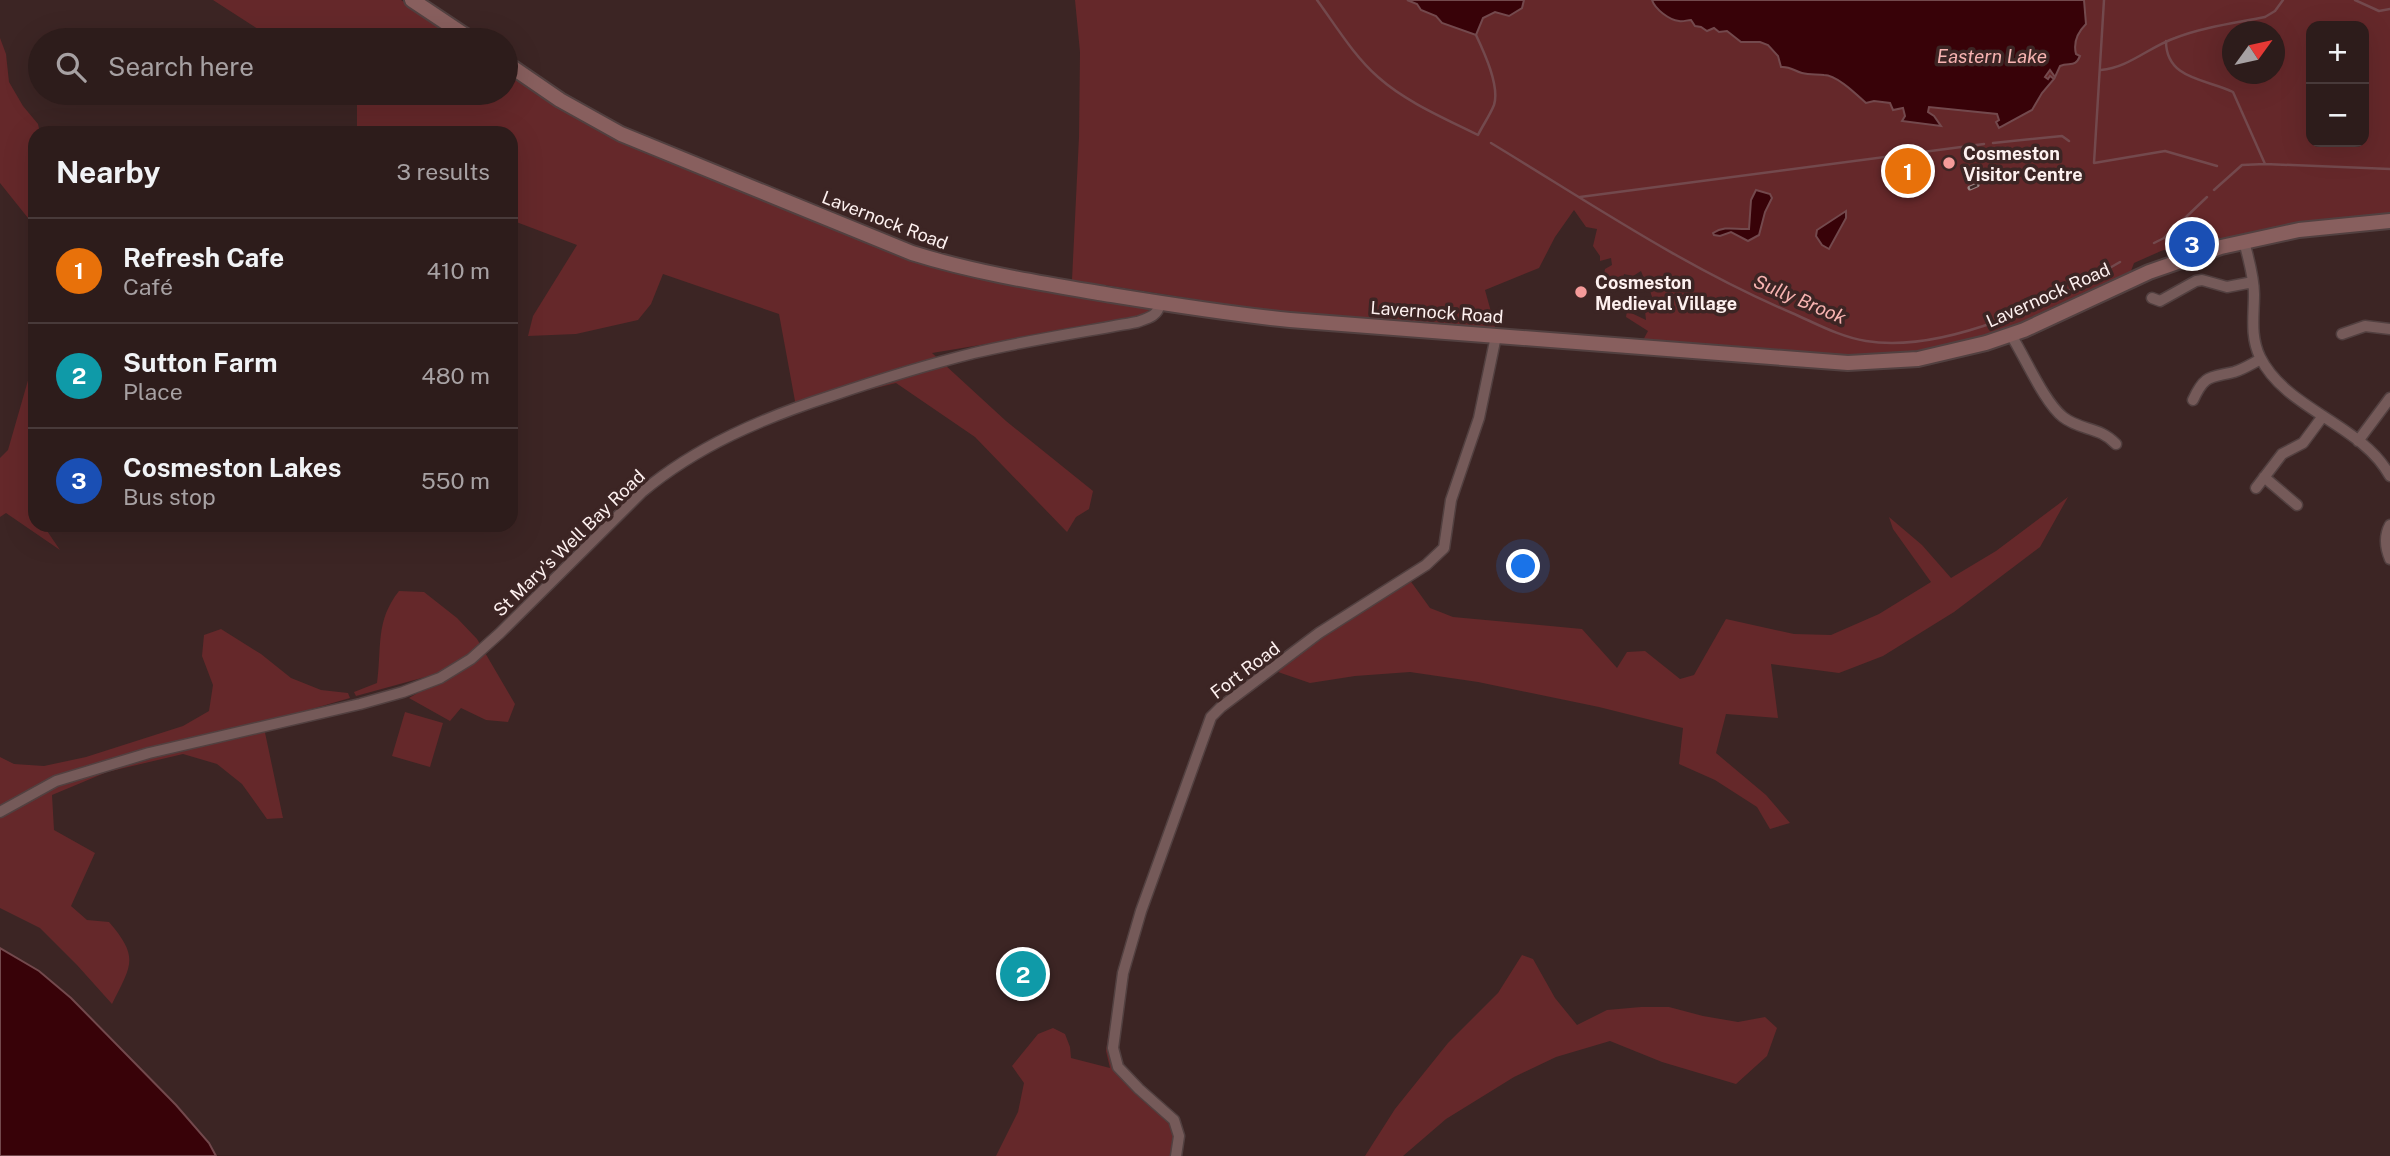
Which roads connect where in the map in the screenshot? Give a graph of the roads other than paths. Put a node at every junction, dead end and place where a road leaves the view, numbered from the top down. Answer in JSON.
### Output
{"nodes":[{"id":1,"x":412,"y":0,"type":"edge"},
{"id":2,"x":454,"y":28,"type":"edge"},
{"id":3,"x":518,"y":71,"type":"edge"},
{"id":4,"x":2390,"y":221,"type":"edge"},
{"id":5,"x":2244,"y":241,"type":"junction"},
{"id":6,"x":2253,"y":282,"type":"junction"},
{"id":7,"x":2152,"y":299,"type":"dead end"},
{"id":8,"x":1160,"y":303,"type":"junction"},
{"id":9,"x":2390,"y":329,"type":"edge"},
{"id":10,"x":2342,"y":334,"type":"dead end"},
{"id":11,"x":2011,"y":335,"type":"junction"},
{"id":12,"x":1496,"y":336,"type":"junction"},
{"id":13,"x":2261,"y":359,"type":"junction"},
{"id":14,"x":2390,"y":398,"type":"edge"},
{"id":15,"x":2193,"y":400,"type":"dead end"},
{"id":16,"x":2323,"y":416,"type":"junction"},
{"id":17,"x":2358,"y":441,"type":"junction"},
{"id":18,"x":2116,"y":444,"type":"dead end"},
{"id":19,"x":2390,"y":476,"type":"edge"},
{"id":20,"x":2263,"y":477,"type":"junction"},
{"id":21,"x":2256,"y":488,"type":"dead end"},
{"id":22,"x":2297,"y":505,"type":"dead end"},
{"id":23,"x":2390,"y":525,"type":"edge"},
{"id":24,"x":2390,"y":559,"type":"edge"},
{"id":25,"x":0,"y":812,"type":"edge"},
{"id":26,"x":1177,"y":1156,"type":"edge"}],
"edges":[{"from":1,"to":2,"type":"main road"},
{"from":3,"to":8,"type":"main road","name":"Lavernock Road"},
{"from":4,"to":5,"type":"main road","name":"Lavernock Road"},
{"from":5,"to":6,"type":"street"},
{"from":5,"to":11,"type":"main road","name":"Lavernock Road"},
{"from":6,"to":7,"type":"street"},
{"from":6,"to":13,"type":"street"},
{"from":8,"to":12,"type":"main road","name":"Lavernock Road"},
{"from":8,"to":25,"type":"street","name":"St Mary's Well Bay Road"},
{"from":9,"to":10,"type":"street"},
{"from":11,"to":12,"type":"main road","name":"Lavernock Road"},
{"from":11,"to":18,"type":"street"},
{"from":12,"to":26,"type":"street","name":"Fort Road"},
{"from":13,"to":15,"type":"street"},
{"from":13,"to":16,"type":"street"},
{"from":14,"to":17,"type":"street"},
{"from":16,"to":17,"type":"street"},
{"from":16,"to":20,"type":"street"},
{"from":17,"to":19,"type":"street"},
{"from":20,"to":21,"type":"street"},
{"from":20,"to":22,"type":"street"},
{"from":23,"to":24,"type":"street"}]}
